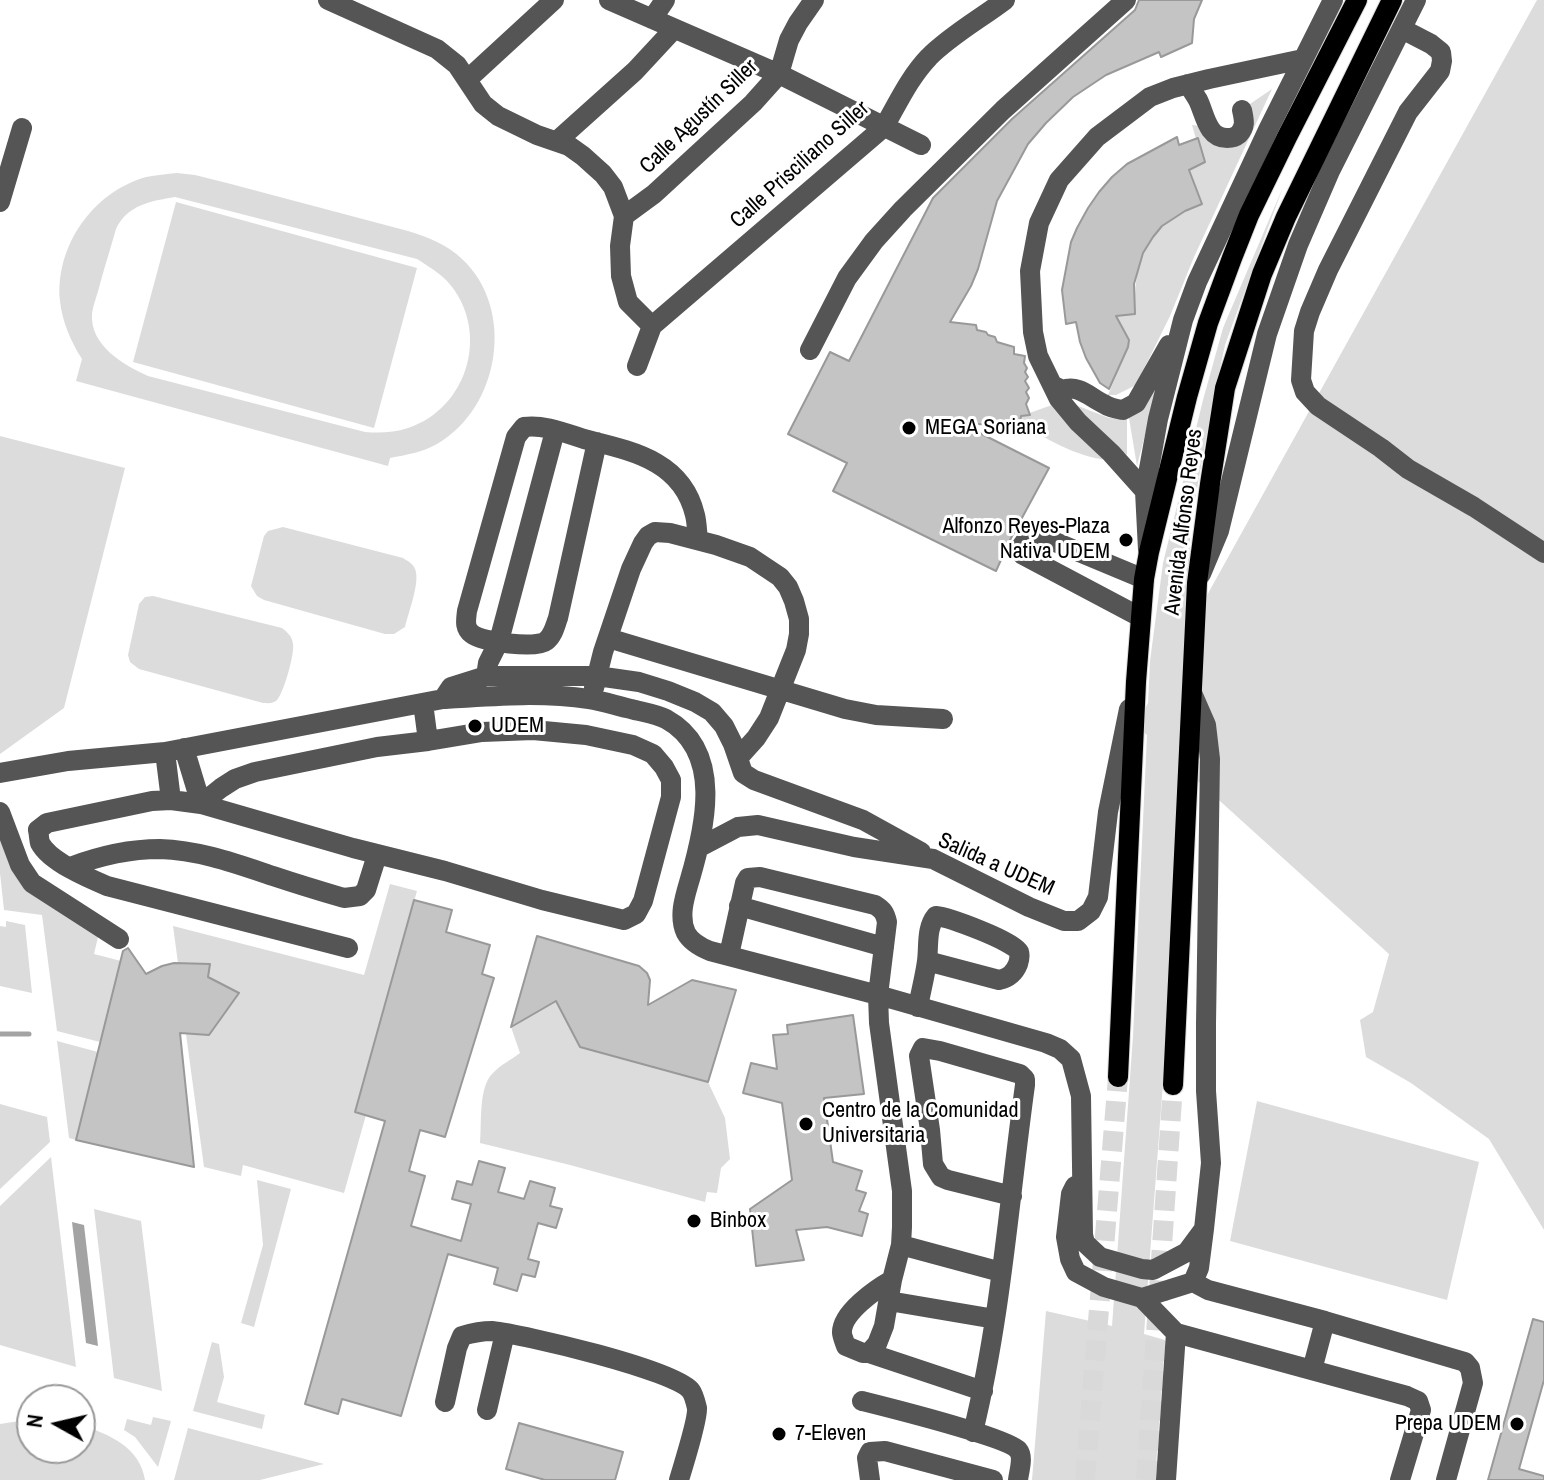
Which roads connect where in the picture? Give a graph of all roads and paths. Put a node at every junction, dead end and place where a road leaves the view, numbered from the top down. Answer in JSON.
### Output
{"nodes":[{"id":1,"x":328,"y":0,"type":"edge"},
{"id":2,"x":554,"y":0,"type":"edge"},
{"id":3,"x":609,"y":0,"type":"edge"},
{"id":4,"x":665,"y":0,"type":"edge"},
{"id":5,"x":814,"y":0,"type":"edge"},
{"id":6,"x":1005,"y":0,"type":"edge"},
{"id":7,"x":1126,"y":0,"type":"edge"},
{"id":8,"x":1333,"y":0,"type":"edge"},
{"id":9,"x":1357,"y":0,"type":"edge"},
{"id":10,"x":1392,"y":0,"type":"edge"},
{"id":11,"x":1416,"y":0,"type":"edge"},
{"id":12,"x":652,"y":19,"type":"junction"},
{"id":13,"x":674,"y":29,"type":"junction"},
{"id":14,"x":1402,"y":29,"type":"junction"},
{"id":15,"x":1303,"y":59,"type":"junction"},
{"id":16,"x":779,"y":74,"type":"junction"},
{"id":17,"x":468,"y":79,"type":"junction"},
{"id":18,"x":1188,"y":84,"type":"junction"},
{"id":19,"x":1242,"y":110,"type":"dead end"},
{"id":20,"x":884,"y":127,"type":"junction"},
{"id":21,"x":22,"y":128,"type":"dead end"},
{"id":22,"x":557,"y":141,"type":"junction"},
{"id":23,"x":921,"y":145,"type":"dead end"},
{"id":24,"x":0,"y":202,"type":"edge"},
{"id":25,"x":624,"y":216,"type":"junction"},
{"id":26,"x":1183,"y":320,"type":"junction"},
{"id":27,"x":652,"y":326,"type":"junction"},
{"id":28,"x":810,"y":350,"type":"dead end"},
{"id":29,"x":637,"y":366,"type":"dead end"},
{"id":30,"x":1052,"y":385,"type":"junction"},
{"id":31,"x":555,"y":431,"type":"junction"},
{"id":32,"x":597,"y":442,"type":"junction"},
{"id":33,"x":1145,"y":491,"type":"junction"},
{"id":34,"x":698,"y":540,"type":"junction"},
{"id":35,"x":1149,"y":552,"type":"junction"},
{"id":36,"x":1544,"y":553,"type":"edge"},
{"id":37,"x":1144,"y":579,"type":"junction"},
{"id":38,"x":1197,"y":583,"type":"junction"},
{"id":39,"x":1140,"y":617,"type":"junction"},
{"id":40,"x":608,"y":638,"type":"junction"},
{"id":41,"x":499,"y":641,"type":"junction"},
{"id":42,"x":486,"y":676,"type":"junction"},
{"id":43,"x":597,"y":676,"type":"junction"},
{"id":44,"x":1136,"y":682,"type":"junction"},
{"id":45,"x":781,"y":690,"type":"junction"},
{"id":46,"x":1192,"y":693,"type":"junction"},
{"id":47,"x":590,"y":699,"type":"junction"},
{"id":48,"x":433,"y":701,"type":"junction"},
{"id":49,"x":943,"y":719,"type":"dead end"},
{"id":50,"x":428,"y":741,"type":"junction"},
{"id":51,"x":174,"y":750,"type":"junction"},
{"id":52,"x":738,"y":758,"type":"junction"},
{"id":53,"x":0,"y":773,"type":"edge"},
{"id":54,"x":171,"y":800,"type":"junction"},
{"id":55,"x":201,"y":804,"type":"junction"},
{"id":56,"x":0,"y":812,"type":"edge"},
{"id":57,"x":698,"y":848,"type":"junction"},
{"id":58,"x":377,"y":855,"type":"junction"},
{"id":59,"x":933,"y":859,"type":"junction"},
{"id":60,"x":70,"y":867,"type":"junction"},
{"id":61,"x":739,"y":906,"type":"junction"},
{"id":62,"x":119,"y":939,"type":"dead end"},
{"id":63,"x":884,"y":947,"type":"junction"},
{"id":64,"x":348,"y":948,"type":"dead end"},
{"id":65,"x":729,"y":955,"type":"junction"},
{"id":66,"x":927,"y":961,"type":"junction"},
{"id":67,"x":878,"y":995,"type":"junction"},
{"id":68,"x":918,"y":1007,"type":"junction"},
{"id":69,"x":1118,"y":1077,"type":"tunnel mouth"},
{"id":70,"x":1173,"y":1085,"type":"tunnel mouth"},
{"id":71,"x":1081,"y":1175,"type":"junction"},
{"id":72,"x":1012,"y":1196,"type":"junction"},
{"id":73,"x":1204,"y":1229,"type":"junction"},
{"id":74,"x":901,"y":1245,"type":"junction"},
{"id":75,"x":1001,"y":1272,"type":"junction"},
{"id":76,"x":1193,"y":1282,"type":"junction"},
{"id":77,"x":891,"y":1290,"type":"junction"},
{"id":78,"x":1142,"y":1298,"type":"junction"},
{"id":79,"x":995,"y":1319,"type":"junction"},
{"id":80,"x":1325,"y":1321,"type":"junction"},
{"id":81,"x":505,"y":1333,"type":"junction"},
{"id":82,"x":1176,"y":1333,"type":"junction"},
{"id":83,"x":869,"y":1353,"type":"junction"},
{"id":84,"x":1312,"y":1370,"type":"junction"},
{"id":85,"x":983,"y":1391,"type":"junction"},
{"id":86,"x":862,"y":1401,"type":"dead end"},
{"id":87,"x":445,"y":1402,"type":"dead end"},
{"id":88,"x":487,"y":1410,"type":"dead end"},
{"id":89,"x":973,"y":1432,"type":"junction"},
{"id":90,"x":679,"y":1480,"type":"edge"},
{"id":91,"x":870,"y":1480,"type":"edge"},
{"id":92,"x":993,"y":1480,"type":"edge"},
{"id":93,"x":1018,"y":1480,"type":"edge"},
{"id":94,"x":1166,"y":1480,"type":"edge"},
{"id":95,"x":1400,"y":1480,"type":"edge"},
{"id":96,"x":1446,"y":1480,"type":"edge"}],
"edges":[{"from":1,"to":17,"type":"street"},
{"from":2,"to":17,"type":"street"},
{"from":3,"to":12,"type":"street"},
{"from":4,"to":12,"type":"street"},
{"from":5,"to":16,"type":"street","name":"Calle Agustín Siller"},
{"from":6,"to":20,"type":"street","name":"Calle Prisciliano Siller"},
{"from":7,"to":28,"type":"street"},
{"from":8,"to":15,"type":"street"},
{"from":9,"to":35,"type":"main road","name":"Avenida Alfonso Reyes"},
{"from":10,"to":38,"type":"main road","name":"Avenida Alfonso Reyes"},
{"from":11,"to":14,"type":"street"},
{"from":12,"to":13,"type":"street"},
{"from":13,"to":16,"type":"street"},
{"from":13,"to":22,"type":"street"},
{"from":14,"to":36,"type":"street"},
{"from":14,"to":38,"type":"street"},
{"from":15,"to":18,"type":"street"},
{"from":15,"to":26,"type":"street"},
{"from":16,"to":20,"type":"street"},
{"from":16,"to":25,"type":"street","name":"Calle Agustín Siller"},
{"from":17,"to":22,"type":"street"},
{"from":18,"to":19,"type":"street"},
{"from":18,"to":30,"type":"street"},
{"from":20,"to":23,"type":"street"},
{"from":20,"to":27,"type":"street","name":"Calle Prisciliano Siller"},
{"from":21,"to":24,"type":"street"},
{"from":22,"to":25,"type":"street"},
{"from":25,"to":27,"type":"street"},
{"from":26,"to":30,"type":"street"},
{"from":26,"to":33,"type":"street"},
{"from":27,"to":29,"type":"street"},
{"from":30,"to":33,"type":"street"},
{"from":31,"to":32,"type":"street"},
{"from":31,"to":41,"type":"street"},
{"from":31,"to":41,"type":"street"},
{"from":32,"to":34,"type":"street"},
{"from":32,"to":41,"type":"street"},
{"from":33,"to":35,"type":"street"},
{"from":34,"to":40,"type":"street"},
{"from":34,"to":45,"type":"street"},
{"from":35,"to":37,"type":"main road","name":"Avenida Alfonso Reyes"},
{"from":37,"to":39,"type":"main road","name":"Avenida Alfonso Reyes"},
{"from":37,"to":39,"type":"street"},
{"from":38,"to":46,"type":"main road","name":"Avenida Alfonso Reyes"},
{"from":39,"to":44,"type":"main road","name":"Avenida Alfonso Reyes"},
{"from":40,"to":43,"type":"street"},
{"from":40,"to":45,"type":"street"},
{"from":41,"to":42,"type":"street"},
{"from":42,"to":43,"type":"street"},
{"from":42,"to":48,"type":"street"},
{"from":43,"to":47,"type":"street"},
{"from":43,"to":52,"type":"street"},
{"from":44,"to":59,"type":"street","name":"Salida a UDEM"},
{"from":44,"to":69,"type":"main road","name":"Avenida Alfonso Reyes"},
{"from":45,"to":49,"type":"street"},
{"from":45,"to":52,"type":"street"},
{"from":46,"to":70,"type":"main road","name":"Avenida Alfonso Reyes"},
{"from":46,"to":73,"type":"street"},
{"from":47,"to":48,"type":"street"},
{"from":47,"to":57,"type":"street"},
{"from":48,"to":50,"type":"street"},
{"from":48,"to":51,"type":"street"},
{"from":50,"to":55,"type":"street"},
{"from":50,"to":58,"type":"street"},
{"from":51,"to":53,"type":"street"},
{"from":51,"to":54,"type":"street"},
{"from":51,"to":55,"type":"street"},
{"from":52,"to":59,"type":"street"},
{"from":54,"to":55,"type":"street"},
{"from":54,"to":60,"type":"street"},
{"from":55,"to":58,"type":"street"},
{"from":56,"to":62,"type":"street"},
{"from":57,"to":59,"type":"street","name":"Salida a UDEM"},
{"from":57,"to":65,"type":"street"},
{"from":58,"to":60,"type":"street"},
{"from":60,"to":64,"type":"street"},
{"from":61,"to":63,"type":"street"},
{"from":61,"to":63,"type":"street"},
{"from":61,"to":65,"type":"street"},
{"from":63,"to":67,"type":"street"},
{"from":65,"to":67,"type":"street"},
{"from":66,"to":66,"type":"street"},
{"from":66,"to":68,"type":"street"},
{"from":67,"to":68,"type":"street"},
{"from":67,"to":74,"type":"street"},
{"from":68,"to":71,"type":"street"},
{"from":71,"to":73,"type":"street"},
{"from":71,"to":78,"type":"street"},
{"from":72,"to":72,"type":"street"},
{"from":72,"to":75,"type":"street"},
{"from":73,"to":76,"type":"street"},
{"from":74,"to":75,"type":"street"},
{"from":74,"to":77,"type":"street"},
{"from":75,"to":79,"type":"street"},
{"from":76,"to":78,"type":"street"},
{"from":76,"to":80,"type":"street"},
{"from":77,"to":79,"type":"street"},
{"from":77,"to":83,"type":"street"},
{"from":77,"to":83,"type":"street"},
{"from":78,"to":82,"type":"street"},
{"from":79,"to":85,"type":"street"},
{"from":80,"to":84,"type":"street"},
{"from":80,"to":96,"type":"street"},
{"from":81,"to":87,"type":"street"},
{"from":81,"to":88,"type":"street"},
{"from":81,"to":90,"type":"street"},
{"from":82,"to":84,"type":"street"},
{"from":82,"to":94,"type":"street"},
{"from":83,"to":85,"type":"street"},
{"from":84,"to":95,"type":"street"},
{"from":85,"to":89,"type":"street"},
{"from":86,"to":89,"type":"street"},
{"from":89,"to":93,"type":"street"},
{"from":91,"to":92,"type":"street"}]}
